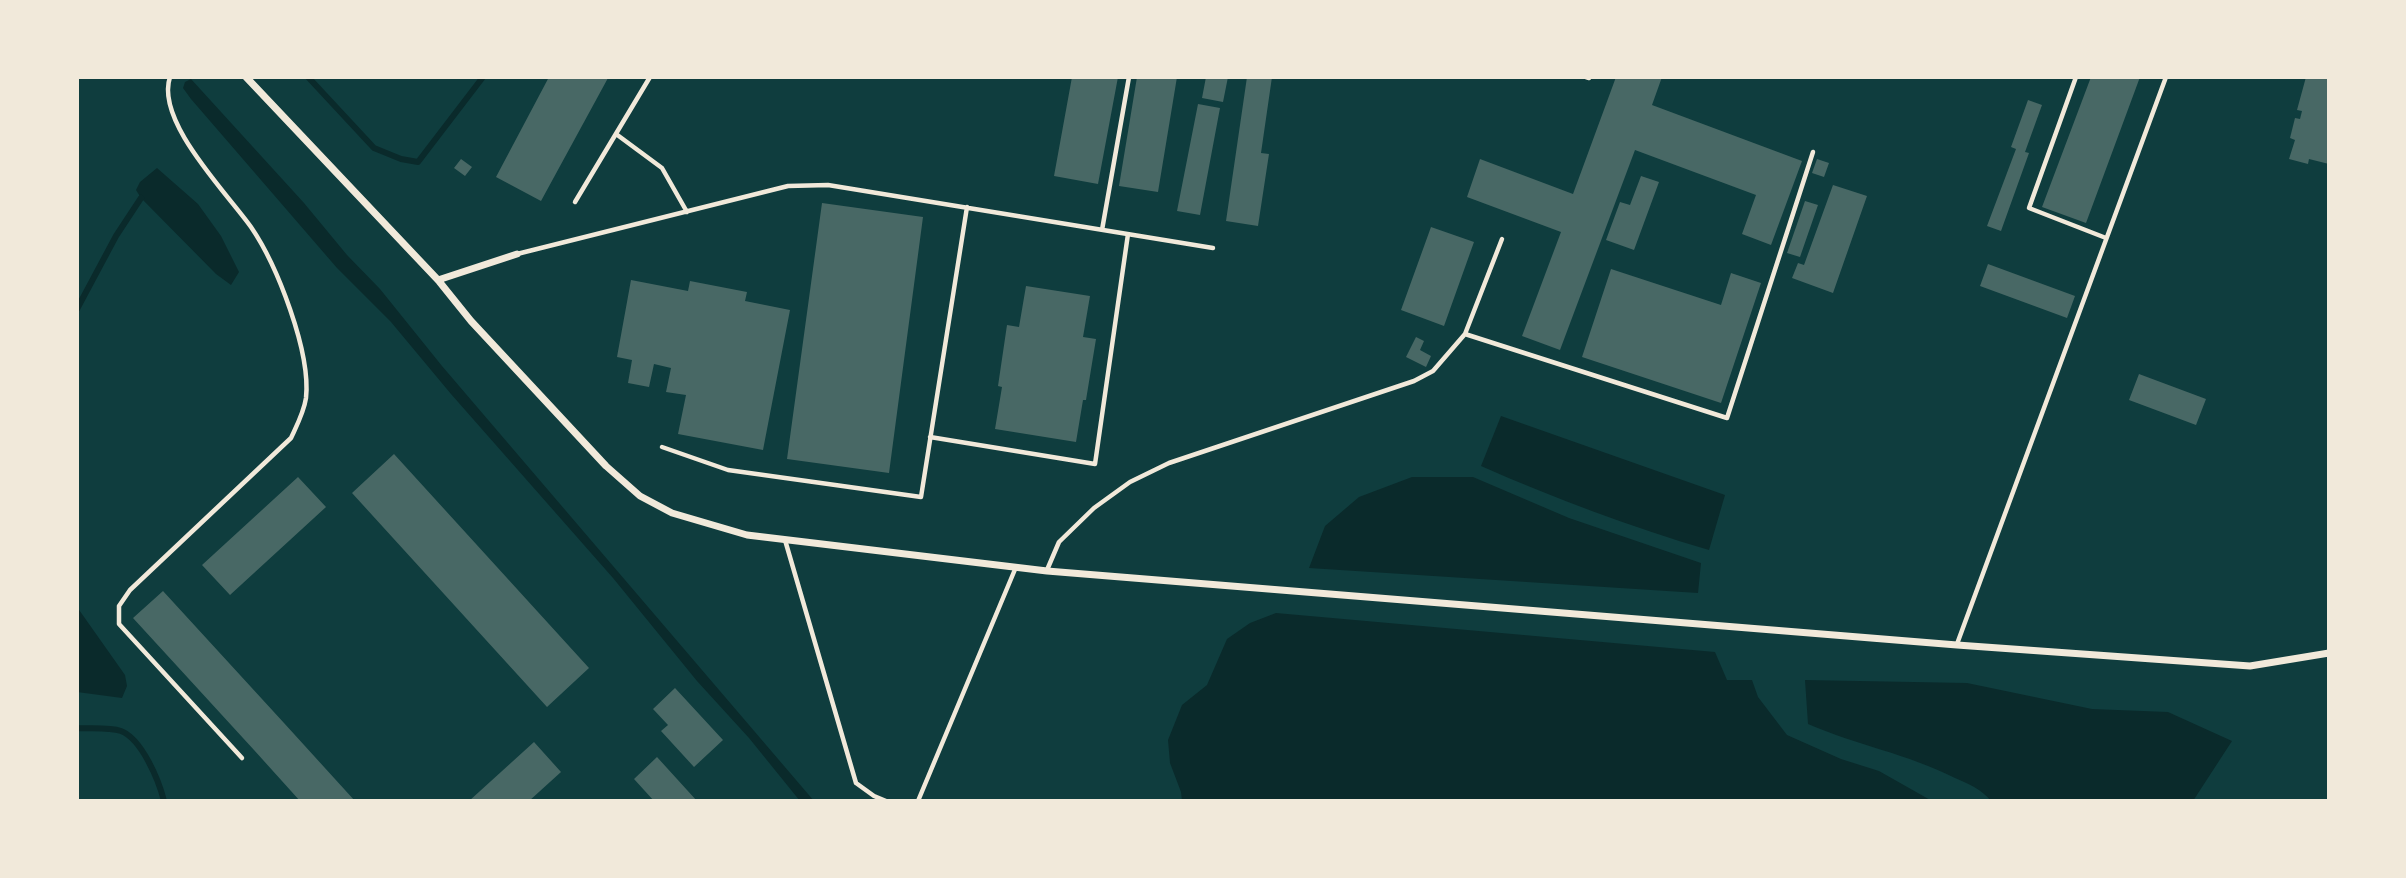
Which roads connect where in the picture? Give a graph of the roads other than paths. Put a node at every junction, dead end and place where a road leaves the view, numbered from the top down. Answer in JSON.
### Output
{"nodes":[{"id":1,"x":170,"y":77,"type":"edge"},
{"id":2,"x":246,"y":77,"type":"edge"},
{"id":3,"x":650,"y":77,"type":"edge"},
{"id":4,"x":1129,"y":77,"type":"edge"},
{"id":5,"x":2076,"y":77,"type":"edge"},
{"id":6,"x":2166,"y":77,"type":"edge"},
{"id":7,"x":616,"y":134,"type":"junction"},
{"id":8,"x":1813,"y":152,"type":"dead end"},
{"id":9,"x":575,"y":202,"type":"dead end"},
{"id":10,"x":967,"y":207,"type":"junction"},
{"id":11,"x":687,"y":212,"type":"junction"},
{"id":12,"x":1102,"y":230,"type":"junction"},
{"id":13,"x":1128,"y":234,"type":"junction"},
{"id":14,"x":2106,"y":238,"type":"junction"},
{"id":15,"x":1502,"y":239,"type":"dead end"},
{"id":16,"x":1213,"y":248,"type":"dead end"},
{"id":17,"x":517,"y":254,"type":"joint"},
{"id":18,"x":438,"y":281,"type":"junction"},
{"id":19,"x":1465,"y":334,"type":"junction"},
{"id":20,"x":930,"y":438,"type":"junction"},
{"id":21,"x":662,"y":447,"type":"dead end"},
{"id":22,"x":785,"y":540,"type":"junction"},
{"id":23,"x":1016,"y":567,"type":"junction"},
{"id":24,"x":1047,"y":571,"type":"junction"},
{"id":25,"x":1957,"y":645,"type":"junction"},
{"id":26,"x":2329,"y":653,"type":"edge"},
{"id":27,"x":242,"y":758,"type":"dead end"},
{"id":28,"x":887,"y":801,"type":"edge"},
{"id":29,"x":918,"y":801,"type":"edge"}],
"edges":[{"from":1,"to":27,"type":"lane"},
{"from":2,"to":18,"type":"street"},
{"from":3,"to":7,"type":"lane"},
{"from":4,"to":12,"type":"lane"},
{"from":5,"to":14,"type":"lane"},
{"from":6,"to":14,"type":"lane"},
{"from":7,"to":9,"type":"lane"},
{"from":7,"to":11,"type":"lane"},
{"from":8,"to":19,"type":"lane"},
{"from":10,"to":11,"type":"lane"},
{"from":10,"to":12,"type":"lane"},
{"from":10,"to":20,"type":"lane"},
{"from":11,"to":17,"type":"lane"},
{"from":12,"to":13,"type":"lane"},
{"from":13,"to":16,"type":"lane"},
{"from":13,"to":20,"type":"lane"},
{"from":14,"to":25,"type":"lane"},
{"from":15,"to":19,"type":"lane"},
{"from":17,"to":18,"type":"street"},
{"from":18,"to":22,"type":"street"},
{"from":19,"to":24,"type":"lane"},
{"from":20,"to":21,"type":"lane"},
{"from":22,"to":23,"type":"street"},
{"from":22,"to":28,"type":"lane"},
{"from":23,"to":24,"type":"street"},
{"from":23,"to":29,"type":"lane"},
{"from":24,"to":25,"type":"street"},
{"from":25,"to":26,"type":"street"}]}
